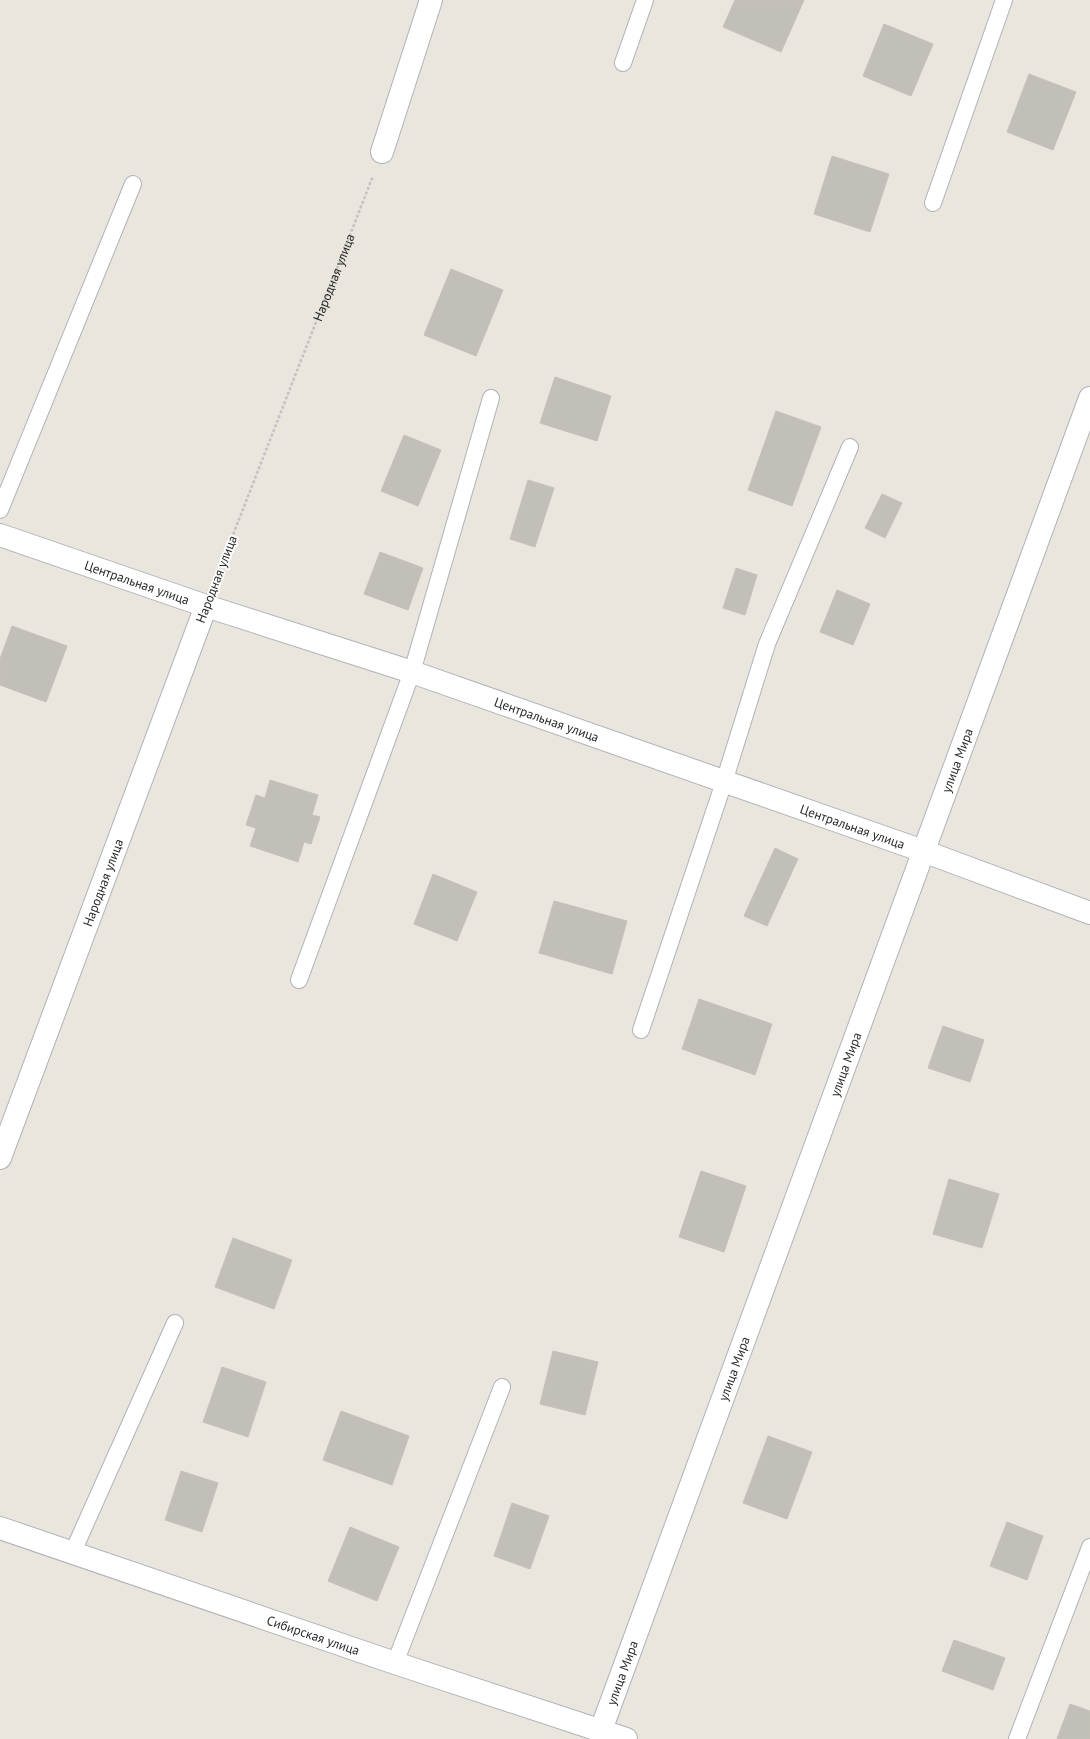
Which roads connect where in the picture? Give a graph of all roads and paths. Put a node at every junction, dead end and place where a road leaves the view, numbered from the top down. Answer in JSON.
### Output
{"nodes":[{"id":1,"x":431,"y":0,"type":"edge"},
{"id":2,"x":646,"y":0,"type":"edge"},
{"id":3,"x":1004,"y":0,"type":"edge"},
{"id":4,"x":623,"y":63,"type":"dead end"},
{"id":5,"x":382,"y":152,"type":"joint"},
{"id":6,"x":133,"y":184,"type":"dead end"},
{"id":7,"x":933,"y":203,"type":"dead end"},
{"id":8,"x":490,"y":398,"type":"dead end"},
{"id":9,"x":1090,"y":398,"type":"edge"},
{"id":10,"x":850,"y":447,"type":"dead end"},
{"id":11,"x":0,"y":510,"type":"edge"},
{"id":12,"x":0,"y":534,"type":"edge"},
{"id":13,"x":206,"y":606,"type":"junction"},
{"id":14,"x":412,"y":672,"type":"junction"},
{"id":15,"x":724,"y":782,"type":"junction"},
{"id":16,"x":923,"y":851,"type":"junction"},
{"id":17,"x":1090,"y":913,"type":"edge"},
{"id":18,"x":299,"y":980,"type":"dead end"},
{"id":19,"x":641,"y":1030,"type":"dead end"},
{"id":20,"x":0,"y":1158,"type":"edge"},
{"id":21,"x":175,"y":1323,"type":"dead end"},
{"id":22,"x":502,"y":1387,"type":"dead end"},
{"id":23,"x":0,"y":1528,"type":"edge"},
{"id":24,"x":1090,"y":1547,"type":"edge"},
{"id":25,"x":72,"y":1554,"type":"junction"},
{"id":26,"x":395,"y":1663,"type":"junction"},
{"id":27,"x":601,"y":1730,"type":"junction"},
{"id":28,"x":626,"y":1739,"type":"edge"},
{"id":29,"x":1017,"y":1739,"type":"edge"}],
"edges":[{"from":1,"to":5,"type":"street"},
{"from":2,"to":4,"type":"lane"},
{"from":3,"to":7,"type":"lane"},
{"from":5,"to":13,"type":"path","name":"Народная улица"},
{"from":6,"to":11,"type":"lane"},
{"from":8,"to":14,"type":"lane"},
{"from":9,"to":16,"type":"street","name":"улица Мира"},
{"from":10,"to":15,"type":"lane"},
{"from":12,"to":13,"type":"street","name":"Центральная улица"},
{"from":13,"to":14,"type":"street","name":"Центральная улица"},
{"from":13,"to":20,"type":"street","name":"Народная улица"},
{"from":14,"to":15,"type":"street","name":"Центральная улица"},
{"from":14,"to":18,"type":"lane"},
{"from":15,"to":16,"type":"street","name":"Центральная улица"},
{"from":15,"to":19,"type":"lane"},
{"from":16,"to":17,"type":"street","name":"Центральная улица"},
{"from":16,"to":27,"type":"street","name":"улица Мира"},
{"from":21,"to":25,"type":"lane"},
{"from":22,"to":26,"type":"lane"},
{"from":23,"to":25,"type":"street","name":"Сибирская улица"},
{"from":24,"to":29,"type":"lane"},
{"from":25,"to":26,"type":"street","name":"Сибирская улица"},
{"from":26,"to":27,"type":"street","name":"Сибирская улица"},
{"from":27,"to":28,"type":"street","name":"Сибирская улица"}]}
